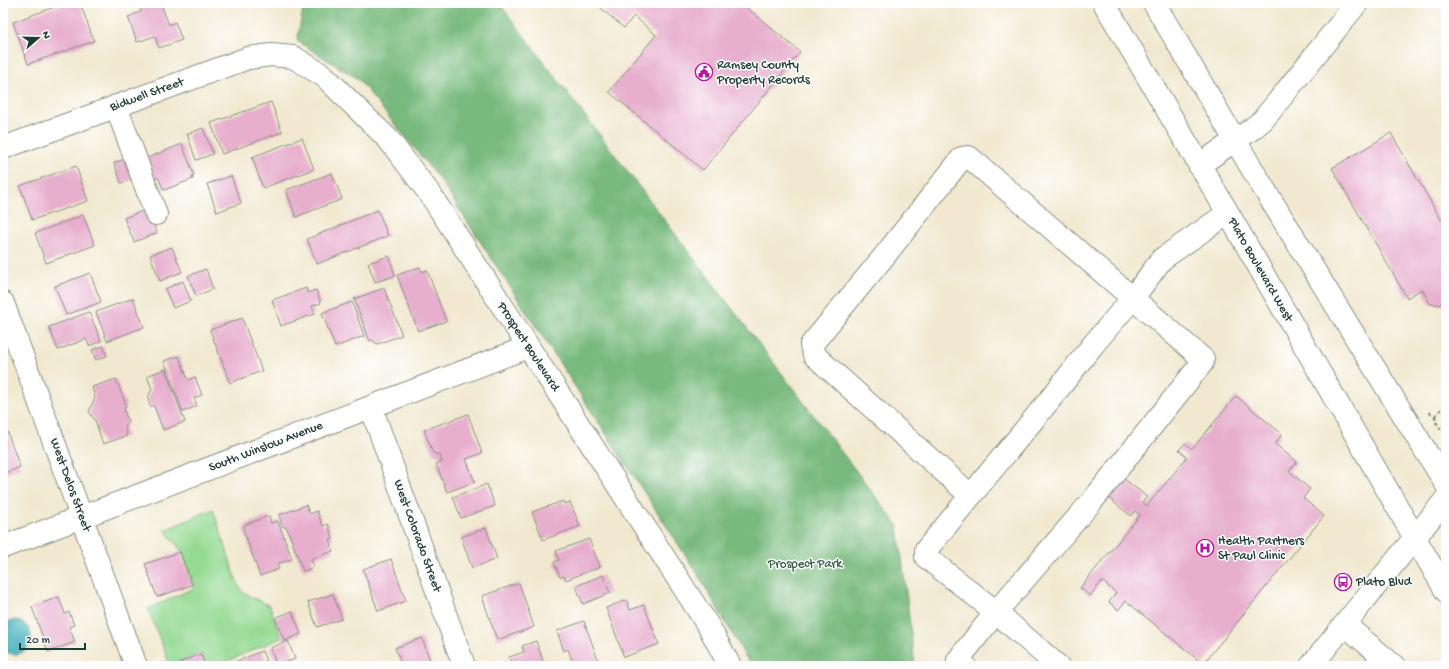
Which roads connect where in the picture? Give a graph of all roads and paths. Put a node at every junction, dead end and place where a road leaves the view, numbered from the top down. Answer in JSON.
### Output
{"nodes":[{"id":1,"x":1104,"y":3,"type":"edge"},
{"id":2,"x":1154,"y":3,"type":"edge"},
{"id":3,"x":1352,"y":10,"type":"edge"},
{"id":4,"x":293,"y":57,"type":"joint"},
{"id":5,"x":116,"y":106,"type":"junction"},
{"id":6,"x":1235,"y":141,"type":"junction"},
{"id":7,"x":3,"y":148,"type":"edge"},
{"id":8,"x":1199,"y":165,"type":"junction"},
{"id":9,"x":1228,"y":213,"type":"junction"},
{"id":10,"x":156,"y":214,"type":"dead end"},
{"id":11,"x":1132,"y":299,"type":"junction"},
{"id":12,"x":3,"y":303,"type":"edge"},
{"id":13,"x":528,"y":347,"type":"junction"},
{"id":14,"x":1446,"y":404,"type":"edge"},
{"id":15,"x":371,"y":407,"type":"junction"},
{"id":16,"x":1436,"y":422,"type":"dead end"},
{"id":17,"x":1446,"y":484,"type":"edge"},
{"id":18,"x":970,"y":495,"type":"junction"},
{"id":19,"x":1446,"y":499,"type":"edge"},
{"id":20,"x":82,"y":517,"type":"junction"},
{"id":21,"x":1415,"y":538,"type":"junction"},
{"id":22,"x":3,"y":548,"type":"edge"},
{"id":23,"x":1446,"y":591,"type":"edge"},
{"id":24,"x":996,"y":612,"type":"junction"},
{"id":25,"x":1345,"y":625,"type":"junction"},
{"id":26,"x":136,"y":666,"type":"edge"},
{"id":27,"x":464,"y":666,"type":"edge"},
{"id":28,"x":730,"y":666,"type":"edge"},
{"id":29,"x":965,"y":666,"type":"edge"},
{"id":30,"x":1058,"y":666,"type":"edge"},
{"id":31,"x":1311,"y":666,"type":"edge"},
{"id":32,"x":1393,"y":666,"type":"edge"}],
"edges":[{"from":1,"to":8,"type":"street","name":"Plato Boulevard West"},
{"from":2,"to":6,"type":"street"},
{"from":3,"to":6,"type":"street"},
{"from":4,"to":5,"type":"street","name":"Bidwell Street"},
{"from":4,"to":13,"type":"street","name":"Prospect Boulevard"},
{"from":5,"to":7,"type":"street","name":"Bidwell Street"},
{"from":5,"to":10,"type":"street"},
{"from":6,"to":8,"type":"street"},
{"from":6,"to":17,"type":"street"},
{"from":8,"to":9,"type":"street","name":"Plato Boulevard West"},
{"from":9,"to":11,"type":"street"},
{"from":9,"to":21,"type":"street","name":"Plato Boulevard West"},
{"from":11,"to":18,"type":"street"},
{"from":11,"to":18,"type":"street"},
{"from":11,"to":24,"type":"street"},
{"from":12,"to":20,"type":"street","name":"West Delos Street"},
{"from":13,"to":15,"type":"street","name":"South Winslow Avenue"},
{"from":13,"to":28,"type":"street","name":"Prospect Boulevard"},
{"from":14,"to":16,"type":"path"},
{"from":15,"to":20,"type":"street","name":"South Winslow Avenue"},
{"from":15,"to":27,"type":"street","name":"West Colorado Street"},
{"from":18,"to":24,"type":"street"},
{"from":19,"to":21,"type":"street"},
{"from":20,"to":22,"type":"street","name":"South Winslow Avenue"},
{"from":20,"to":26,"type":"street","name":"West Delos Street"},
{"from":21,"to":23,"type":"street","name":"Plato Boulevard West"},
{"from":21,"to":25,"type":"street"},
{"from":24,"to":29,"type":"street"},
{"from":24,"to":30,"type":"street"},
{"from":25,"to":31,"type":"street"},
{"from":25,"to":32,"type":"street"}]}
